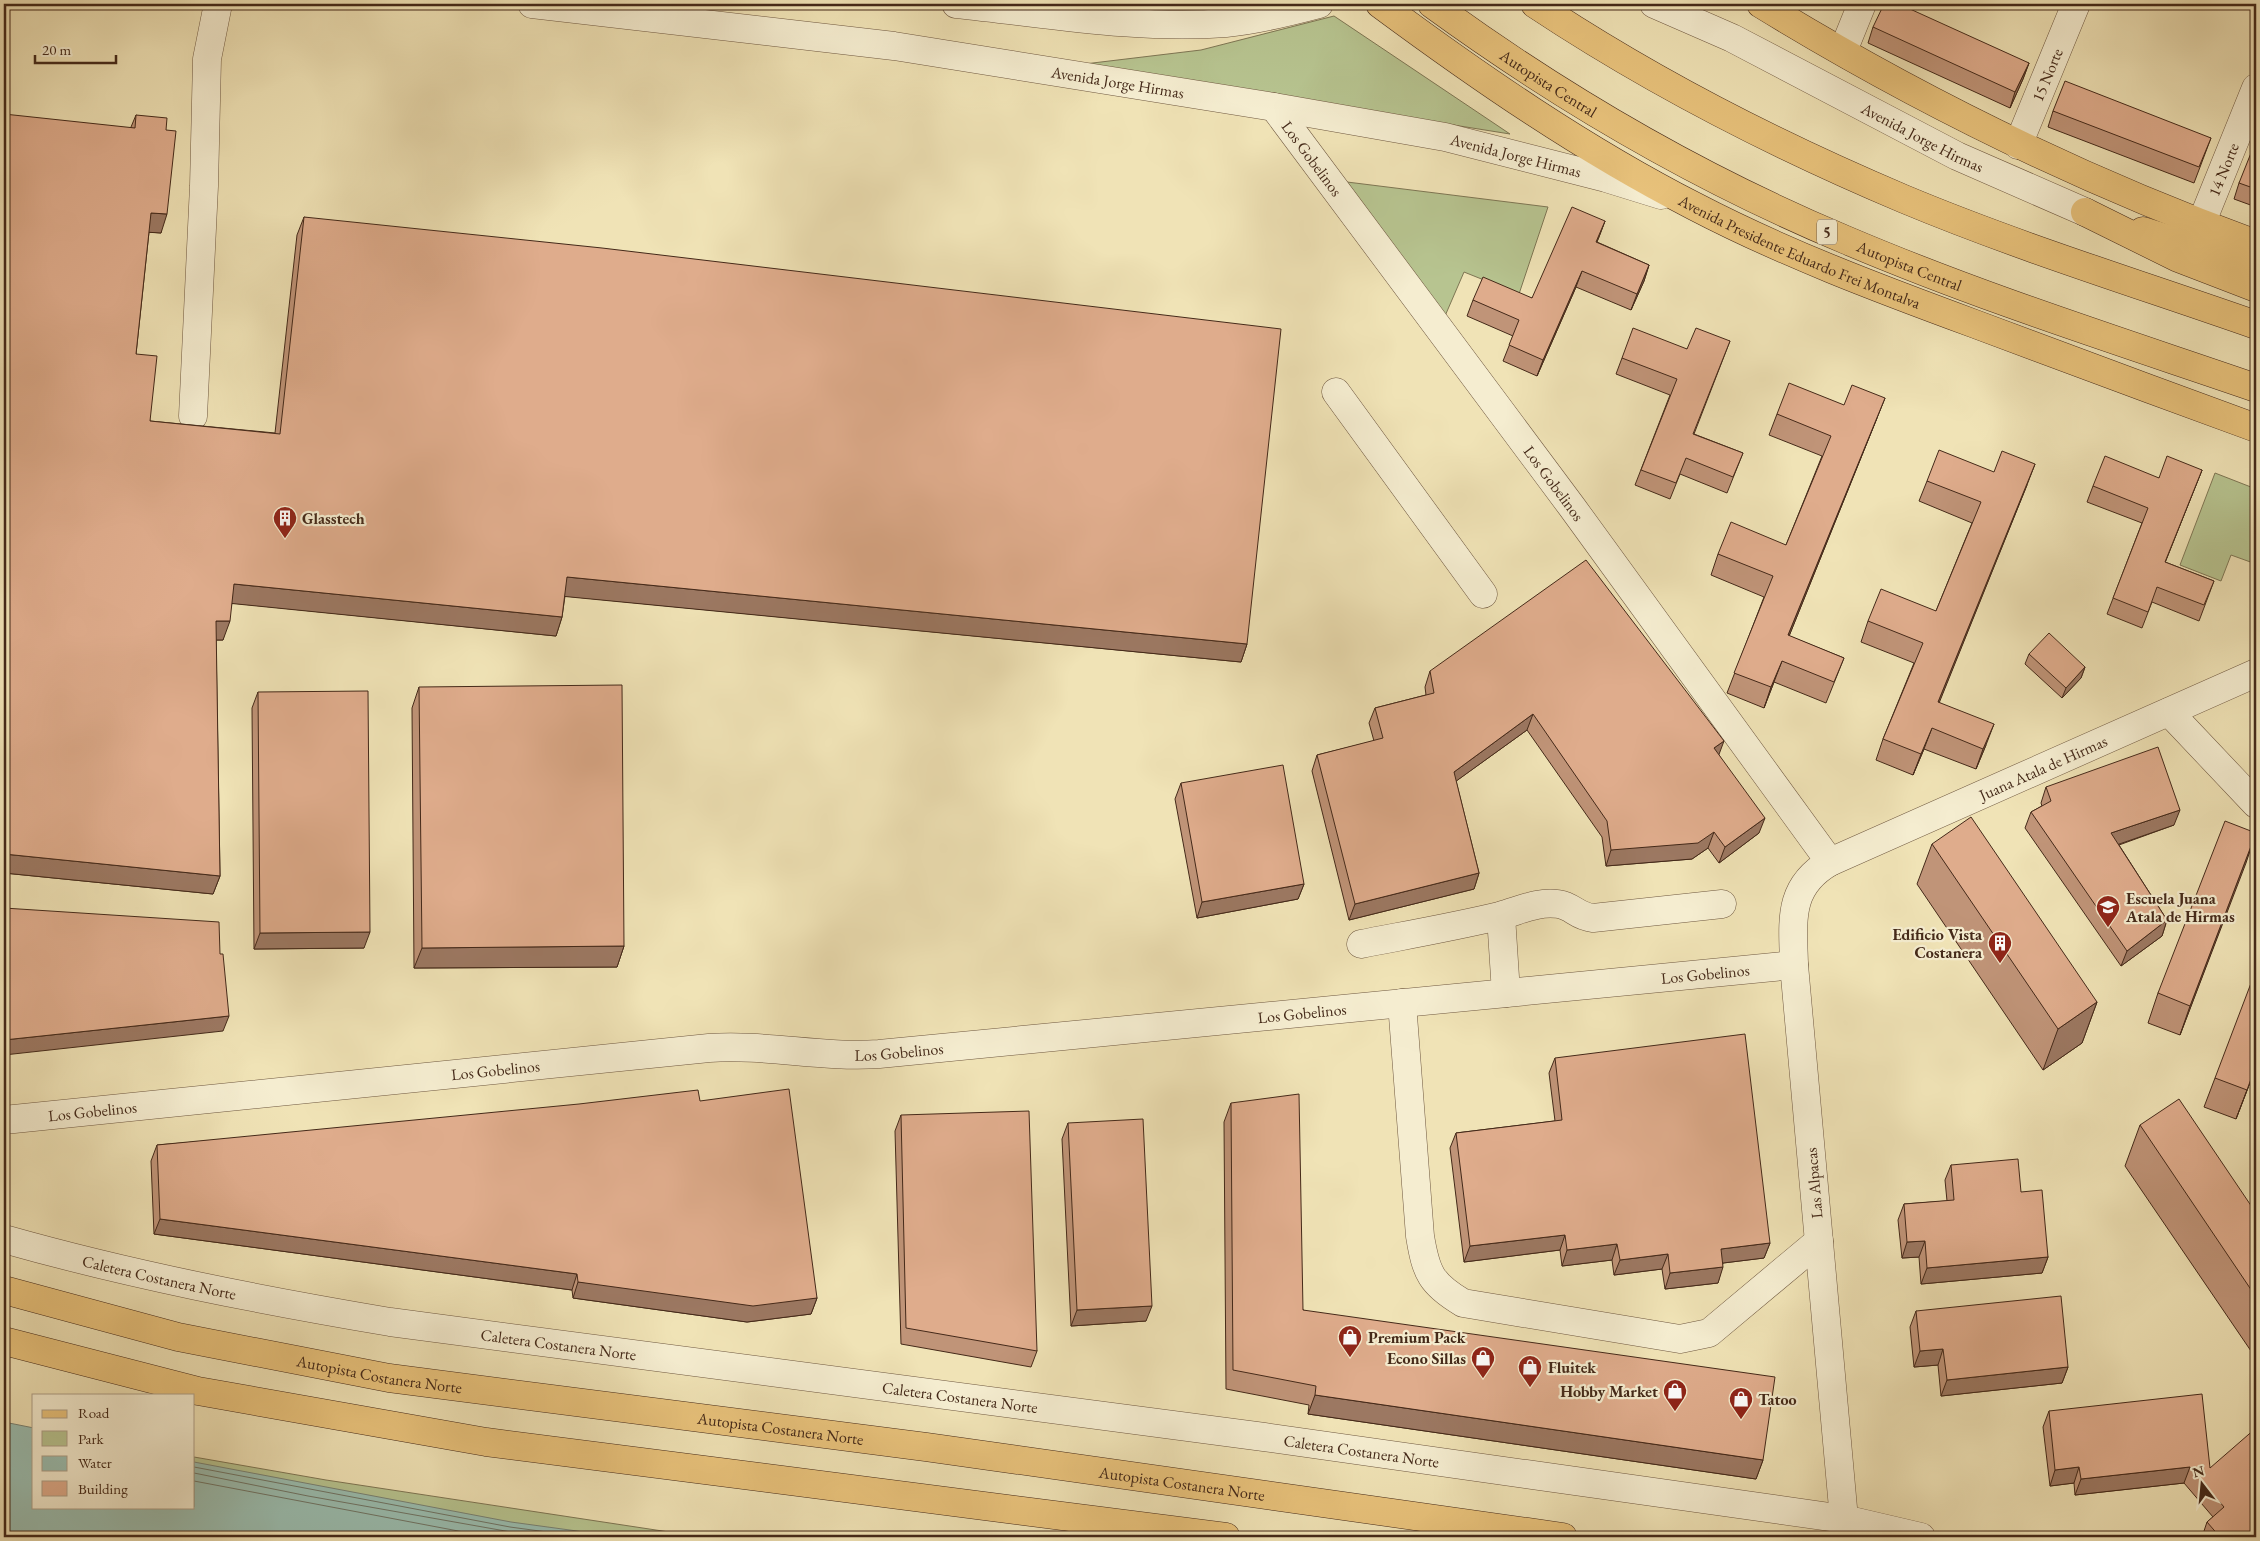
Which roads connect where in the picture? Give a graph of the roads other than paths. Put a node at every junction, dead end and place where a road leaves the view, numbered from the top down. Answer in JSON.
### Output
{"nodes":[{"id":1,"x":218,"y":4,"type":"edge"},
{"id":2,"x":532,"y":4,"type":"edge"},
{"id":3,"x":956,"y":4,"type":"edge"},
{"id":4,"x":1319,"y":4,"type":"edge"},
{"id":5,"x":1380,"y":4,"type":"edge"},
{"id":6,"x":1432,"y":4,"type":"edge"},
{"id":7,"x":1536,"y":4,"type":"edge"},
{"id":8,"x":1654,"y":4,"type":"edge"},
{"id":9,"x":1761,"y":4,"type":"edge"},
{"id":10,"x":1862,"y":4,"type":"edge"},
{"id":11,"x":2076,"y":4,"type":"edge"},
{"id":12,"x":1843,"y":51,"type":"junction"},
{"id":13,"x":2256,"y":88,"type":"edge"},
{"id":14,"x":1274,"y":107,"type":"junction"},
{"id":15,"x":2018,"y":145,"type":"junction"},
{"id":16,"x":1694,"y":206,"type":"junction"},
{"id":17,"x":2085,"y":212,"type":"junction"},
{"id":18,"x":2201,"y":224,"type":"junction"},
{"id":19,"x":2256,"y":244,"type":"edge"},
{"id":20,"x":2256,"y":267,"type":"edge"},
{"id":21,"x":2256,"y":288,"type":"edge"},
{"id":22,"x":2256,"y":325,"type":"edge"},
{"id":23,"x":2256,"y":388,"type":"edge"},
{"id":24,"x":1336,"y":392,"type":"dead end"},
{"id":25,"x":193,"y":416,"type":"dead end"},
{"id":26,"x":2256,"y":428,"type":"edge"},
{"id":27,"x":1483,"y":594,"type":"dead end"},
{"id":28,"x":2256,"y":673,"type":"edge"},
{"id":29,"x":2169,"y":712,"type":"junction"},
{"id":30,"x":2256,"y":804,"type":"edge"},
{"id":31,"x":1830,"y":862,"type":"junction"},
{"id":32,"x":1722,"y":904,"type":"dead end"},
{"id":33,"x":1501,"y":916,"type":"junction"},
{"id":34,"x":1361,"y":944,"type":"dead end"},
{"id":35,"x":1794,"y":965,"type":"junction"},
{"id":36,"x":1506,"y":993,"type":"junction"},
{"id":37,"x":1402,"y":1003,"type":"junction"},
{"id":38,"x":4,"y":1120,"type":"edge"},
{"id":39,"x":4,"y":1239,"type":"edge"},
{"id":40,"x":1819,"y":1241,"type":"junction"},
{"id":41,"x":4,"y":1290,"type":"edge"},
{"id":42,"x":4,"y":1341,"type":"edge"},
{"id":43,"x":1844,"y":1519,"type":"junction"},
{"id":44,"x":1226,"y":1537,"type":"edge"},
{"id":45,"x":1563,"y":1537,"type":"edge"},
{"id":46,"x":1921,"y":1537,"type":"edge"}],
"edges":[{"from":1,"to":25,"type":"street"},
{"from":2,"to":14,"type":"street","name":"Avenida Jorge Hirmas"},
{"from":3,"to":4,"type":"street"},
{"from":5,"to":16,"type":"main road","name":"Avenida Presidente Eduardo Frei Montalva"},
{"from":6,"to":23,"type":"main road","name":"Autopista Central","number":"5"},
{"from":7,"to":22,"type":"main road"},
{"from":8,"to":17,"type":"street","name":"Avenida Jorge Hirmas"},
{"from":9,"to":12,"type":"main road"},
{"from":10,"to":12,"type":"street"},
{"from":11,"to":15,"type":"street","name":"15 Norte"},
{"from":12,"to":15,"type":"main road"},
{"from":13,"to":18,"type":"street","name":"14 Norte"},
{"from":14,"to":16,"type":"street","name":"Avenida Jorge Hirmas"},
{"from":14,"to":31,"type":"street","name":"Los Gobelinos"},
{"from":15,"to":18,"type":"main road"},
{"from":16,"to":26,"type":"main road","name":"Avenida Presidente Eduardo Frei Montalva"},
{"from":17,"to":20,"type":"main road"},
{"from":17,"to":21,"type":"main road"},
{"from":18,"to":19,"type":"main road"},
{"from":24,"to":27,"type":"street"},
{"from":28,"to":29,"type":"street","name":"Juana Atala de Hirmas"},
{"from":29,"to":30,"type":"street"},
{"from":29,"to":31,"type":"street","name":"Juana Atala de Hirmas"},
{"from":31,"to":35,"type":"street","name":"Las Alpacas"},
{"from":32,"to":33,"type":"street"},
{"from":33,"to":34,"type":"street"},
{"from":33,"to":36,"type":"street"},
{"from":35,"to":36,"type":"street","name":"Los Gobelinos"},
{"from":35,"to":40,"type":"street","name":"Las Alpacas"},
{"from":36,"to":37,"type":"street","name":"Los Gobelinos"},
{"from":37,"to":38,"type":"street","name":"Los Gobelinos"},
{"from":37,"to":40,"type":"street"},
{"from":39,"to":43,"type":"street","name":"Caletera Costanera Norte"},
{"from":40,"to":43,"type":"street","name":"Las Alpacas"},
{"from":41,"to":45,"type":"main road","name":"Autopista Costanera Norte"},
{"from":42,"to":44,"type":"main road"},
{"from":43,"to":46,"type":"street","name":"Caletera Costanera Norte"}]}
